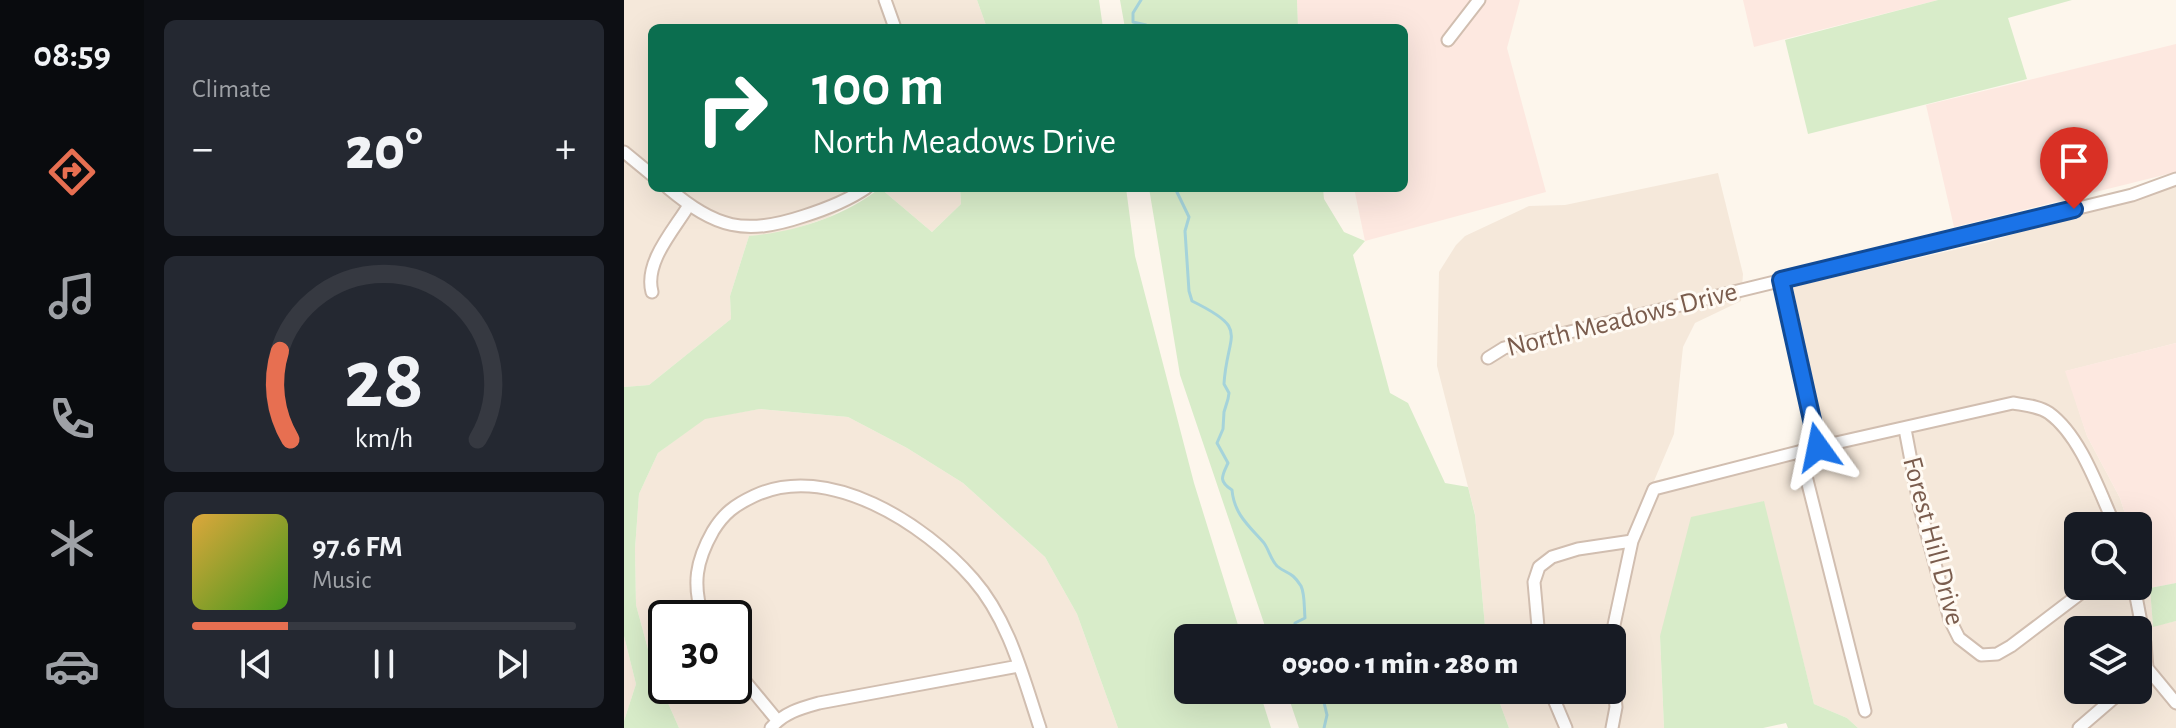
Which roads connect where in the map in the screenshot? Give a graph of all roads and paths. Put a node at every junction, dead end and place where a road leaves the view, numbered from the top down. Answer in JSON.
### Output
{"nodes":[{"id":1,"x":885,"y":0,"type":"edge"},
{"id":2,"x":1479,"y":0,"type":"edge"},
{"id":3,"x":894,"y":24,"type":"edge"},
{"id":4,"x":1448,"y":40,"type":"dead end"},
{"id":5,"x":624,"y":152,"type":"edge"},
{"id":6,"x":648,"y":172,"type":"edge"},
{"id":7,"x":2176,"y":179,"type":"edge"},
{"id":8,"x":673,"y":192,"type":"edge"},
{"id":9,"x":858,"y":192,"type":"edge"},
{"id":10,"x":689,"y":205,"type":"junction"},
{"id":11,"x":1781,"y":280,"type":"junction"},
{"id":12,"x":652,"y":292,"type":"dead end"},
{"id":13,"x":1488,"y":358,"type":"dead end"},
{"id":14,"x":1905,"y":429,"type":"junction"},
{"id":15,"x":1818,"y":447,"type":"junction"},
{"id":16,"x":1800,"y":452,"type":"junction"},
{"id":17,"x":2108,"y":512,"type":"edge"},
{"id":18,"x":1632,"y":541,"type":"junction"},
{"id":19,"x":698,"y":600,"type":"edge"},
{"id":20,"x":2072,"y":600,"type":"edge"},
{"id":21,"x":1538,"y":624,"type":"edge"},
{"id":22,"x":1019,"y":666,"type":"junction"},
{"id":23,"x":2152,"y":681,"type":"edge"},
{"id":24,"x":752,"y":693,"type":"edge"},
{"id":25,"x":2176,"y":703,"type":"edge"},
{"id":26,"x":1556,"y":704,"type":"edge"},
{"id":27,"x":2107,"y":704,"type":"edge"},
{"id":28,"x":1865,"y":711,"type":"dead end"},
{"id":29,"x":774,"y":724,"type":"edge"},
{"id":30,"x":1040,"y":728,"type":"edge"},
{"id":31,"x":1566,"y":728,"type":"edge"},
{"id":32,"x":1612,"y":728,"type":"edge"},
{"id":33,"x":2079,"y":728,"type":"edge"}],
"edges":[{"from":1,"to":3,"type":"street"},
{"from":2,"to":4,"type":"street"},
{"from":5,"to":6,"type":"street"},
{"from":7,"to":11,"type":"street","name":"North Meadows Drive"},
{"from":8,"to":10,"type":"street"},
{"from":9,"to":10,"type":"street"},
{"from":10,"to":12,"type":"street"},
{"from":11,"to":13,"type":"street","name":"North Meadows Drive"},
{"from":11,"to":15,"type":"street"},
{"from":14,"to":15,"type":"street"},
{"from":14,"to":17,"type":"street"},
{"from":14,"to":20,"type":"street","name":"Forest Hill Drive"},
{"from":15,"to":16,"type":"street"},
{"from":16,"to":18,"type":"street"},
{"from":16,"to":28,"type":"street"},
{"from":18,"to":21,"type":"street"},
{"from":18,"to":32,"type":"street"},
{"from":19,"to":22,"type":"street"},
{"from":22,"to":29,"type":"street"},
{"from":22,"to":30,"type":"street"},
{"from":23,"to":25,"type":"street"},
{"from":24,"to":29,"type":"street"},
{"from":26,"to":31,"type":"street"},
{"from":27,"to":33,"type":"street"}]}
